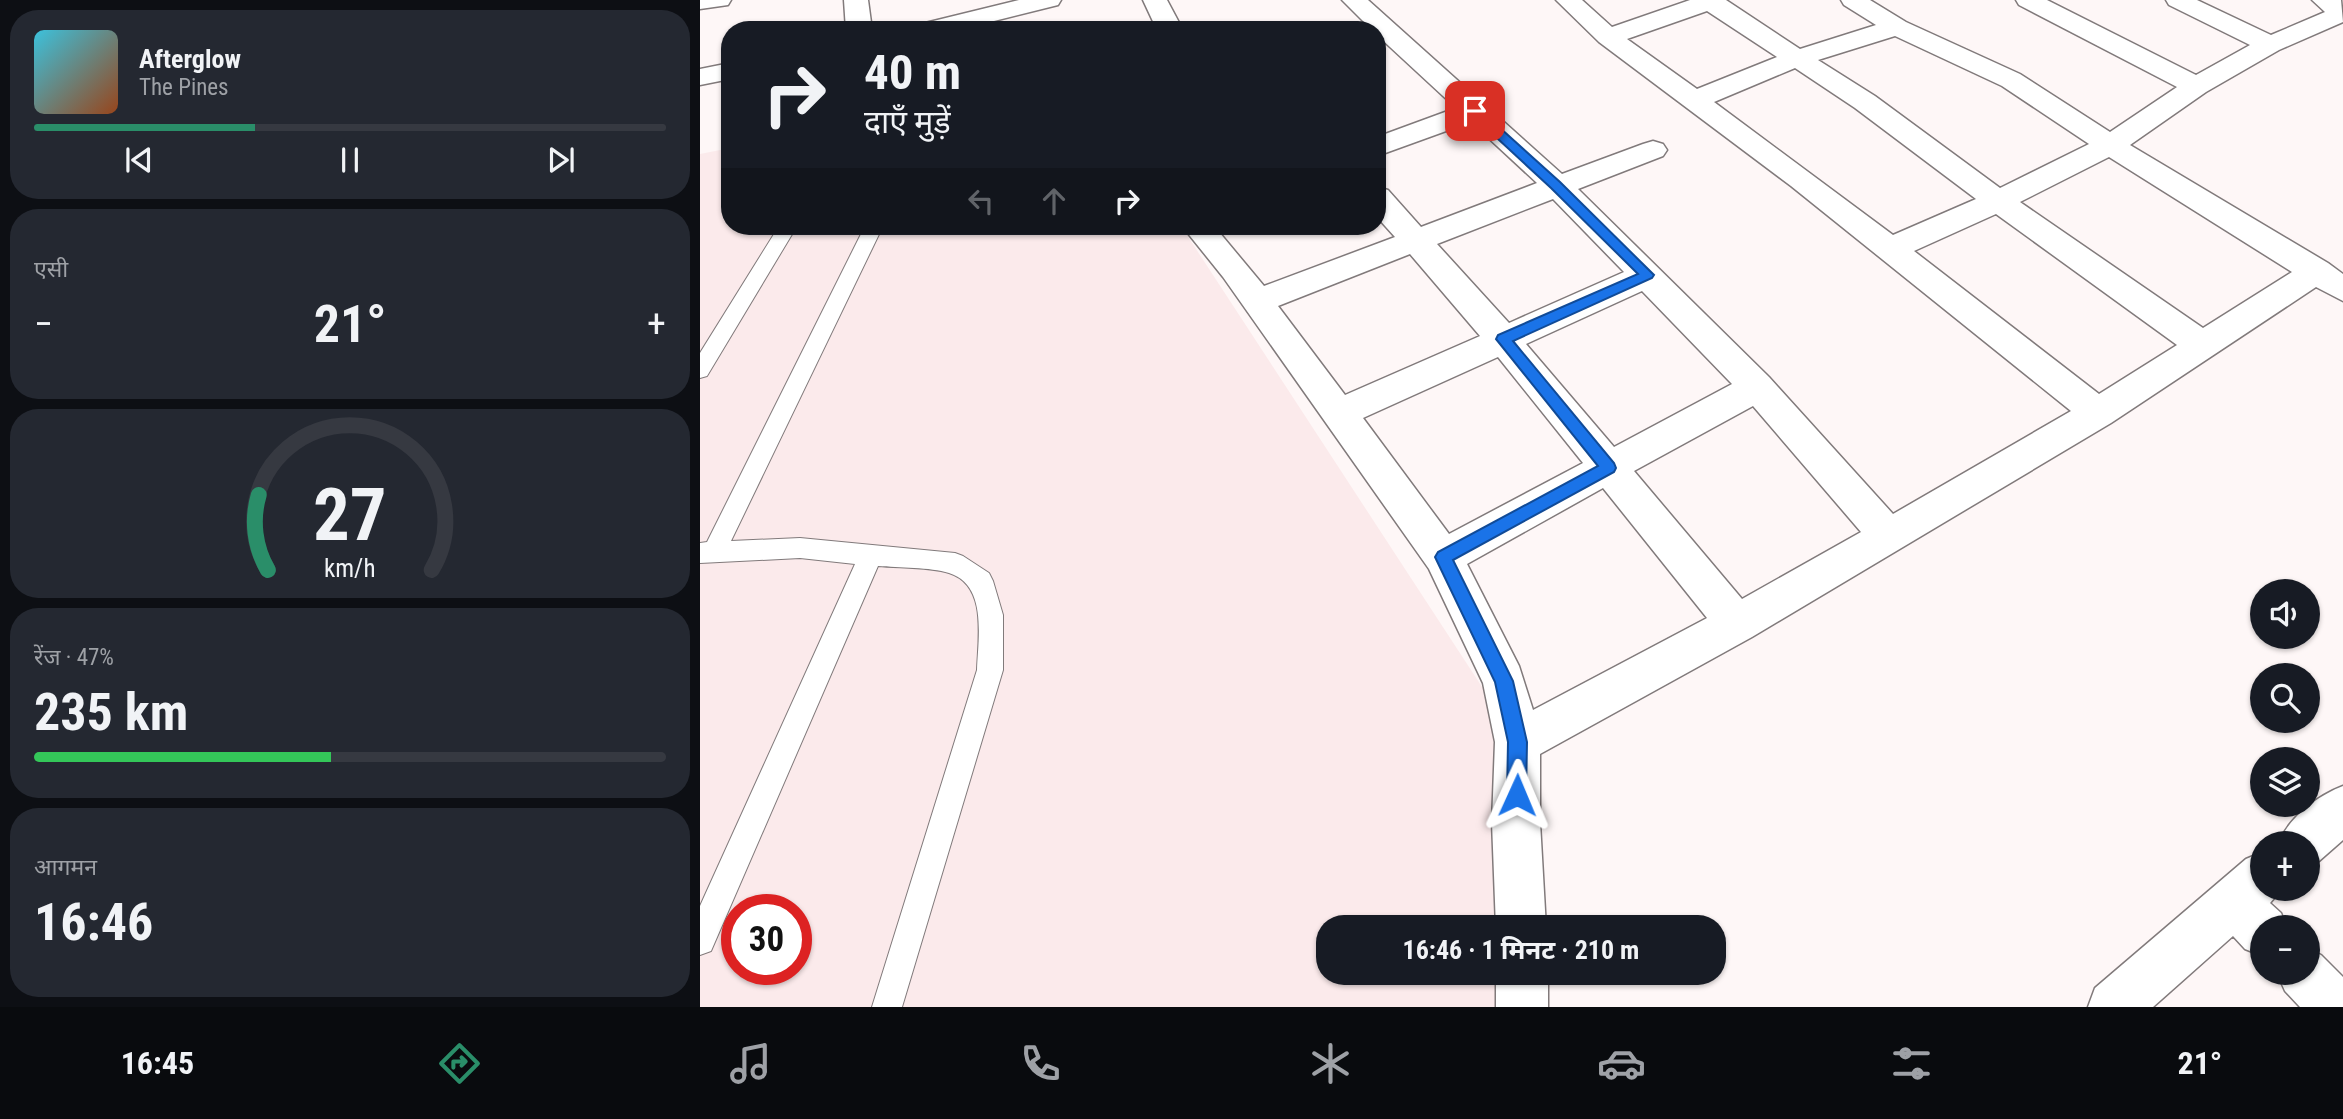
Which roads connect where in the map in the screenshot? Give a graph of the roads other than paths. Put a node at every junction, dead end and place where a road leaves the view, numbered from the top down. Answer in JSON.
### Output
{"nodes":[{"id":1,"x":856,"y":0,"type":"edge"},
{"id":2,"x":1049,"y":0,"type":"edge"},
{"id":3,"x":1155,"y":0,"type":"edge"},
{"id":4,"x":1354,"y":0,"type":"edge"},
{"id":5,"x":1568,"y":0,"type":"edge"},
{"id":6,"x":1711,"y":0,"type":"edge"},
{"id":7,"x":1853,"y":0,"type":"edge"},
{"id":8,"x":2028,"y":0,"type":"edge"},
{"id":9,"x":2178,"y":0,"type":"edge"},
{"id":10,"x":2327,"y":1,"type":"edge"},
{"id":11,"x":1008,"y":14,"type":"edge"},
{"id":12,"x":858,"y":21,"type":"edge"},
{"id":13,"x":972,"y":21,"type":"edge"},
{"id":14,"x":1166,"y":21,"type":"edge"},
{"id":15,"x":1370,"y":21,"type":"edge"},
{"id":16,"x":1897,"y":27,"type":"junction"},
{"id":17,"x":1608,"y":37,"type":"junction"},
{"id":18,"x":1389,"y":46,"type":"edge"},
{"id":19,"x":2270,"y":46,"type":"junction"},
{"id":20,"x":1797,"y":58,"type":"junction"},
{"id":21,"x":721,"y":73,"type":"edge"},
{"id":22,"x":700,"y":77,"type":"edge"},
{"id":23,"x":2196,"y":86,"type":"junction"},
{"id":24,"x":1694,"y":100,"type":"junction"},
{"id":25,"x":1475,"y":111,"type":"junction"},
{"id":26,"x":1386,"y":144,"type":"edge"},
{"id":27,"x":2110,"y":145,"type":"junction"},
{"id":28,"x":1653,"y":150,"type":"dead end"},
{"id":29,"x":1556,"y":185,"type":"junction"},
{"id":30,"x":1998,"y":201,"type":"junction"},
{"id":31,"x":1386,"y":207,"type":"edge"},
{"id":32,"x":782,"y":235,"type":"edge"},
{"id":33,"x":869,"y":235,"type":"edge"},
{"id":34,"x":1204,"y":235,"type":"edge"},
{"id":35,"x":1415,"y":239,"type":"junction"},
{"id":36,"x":1891,"y":249,"type":"junction"},
{"id":37,"x":1647,"y":275,"type":"junction"},
{"id":38,"x":2330,"y":280,"type":"edge"},
{"id":39,"x":1257,"y":301,"type":"junction"},
{"id":40,"x":1503,"y":339,"type":"junction"},
{"id":41,"x":2202,"y":345,"type":"junction"},
{"id":42,"x":700,"y":370,"type":"edge"},
{"id":43,"x":1757,"y":387,"type":"junction"},
{"id":44,"x":2098,"y":413,"type":"junction"},
{"id":45,"x":1338,"y":414,"type":"junction"},
{"id":46,"x":1608,"y":468,"type":"junction"},
{"id":47,"x":1889,"y":536,"type":"junction"},
{"id":48,"x":707,"y":552,"type":"edge"},
{"id":49,"x":871,"y":555,"type":"junction"},
{"id":50,"x":1443,"y":557,"type":"junction"},
{"id":51,"x":1737,"y":624,"type":"junction"},
{"id":52,"x":1518,"y":742,"type":"junction"},
{"id":53,"x":2343,"y":809,"type":"edge"},
{"id":54,"x":2317,"y":831,"type":"edge"},
{"id":55,"x":2253,"y":903,"type":"edge"},
{"id":56,"x":1520,"y":915,"type":"edge"},
{"id":57,"x":700,"y":940,"type":"edge"},
{"id":58,"x":1522,"y":985,"type":"edge"},
{"id":59,"x":2315,"y":985,"type":"edge"},
{"id":60,"x":887,"y":1007,"type":"edge"},
{"id":61,"x":1522,"y":1007,"type":"edge"},
{"id":62,"x":2114,"y":1007,"type":"edge"},
{"id":63,"x":2336,"y":1007,"type":"edge"}],
"edges":[{"from":1,"to":12,"type":"street"},
{"from":2,"to":11,"type":"street"},
{"from":3,"to":14,"type":"street"},
{"from":4,"to":15,"type":"street"},
{"from":5,"to":17,"type":"street"},
{"from":6,"to":17,"type":"street"},
{"from":6,"to":20,"type":"street"},
{"from":7,"to":16,"type":"street"},
{"from":8,"to":23,"type":"street"},
{"from":9,"to":19,"type":"street"},
{"from":10,"to":19,"type":"street"},
{"from":11,"to":13,"type":"street"},
{"from":16,"to":20,"type":"street"},
{"from":16,"to":27,"type":"street"},
{"from":17,"to":24,"type":"street"},
{"from":18,"to":25,"type":"street"},
{"from":19,"to":23,"type":"street"},
{"from":20,"to":24,"type":"street"},
{"from":20,"to":30,"type":"street"},
{"from":21,"to":22,"type":"street"},
{"from":23,"to":27,"type":"street"},
{"from":24,"to":36,"type":"street"},
{"from":25,"to":26,"type":"street"},
{"from":25,"to":29,"type":"street"},
{"from":27,"to":30,"type":"street"},
{"from":27,"to":38,"type":"street"},
{"from":28,"to":29,"type":"street"},
{"from":29,"to":35,"type":"street"},
{"from":29,"to":37,"type":"street"},
{"from":30,"to":36,"type":"street"},
{"from":30,"to":41,"type":"street"},
{"from":31,"to":35,"type":"street"},
{"from":32,"to":42,"type":"lane"},
{"from":33,"to":48,"type":"lane"},
{"from":34,"to":39,"type":"street"},
{"from":35,"to":39,"type":"street"},
{"from":35,"to":40,"type":"street"},
{"from":36,"to":44,"type":"street"},
{"from":37,"to":40,"type":"street"},
{"from":37,"to":43,"type":"street"},
{"from":38,"to":41,"type":"street"},
{"from":39,"to":45,"type":"street"},
{"from":40,"to":45,"type":"street"},
{"from":40,"to":46,"type":"street"},
{"from":41,"to":44,"type":"street"},
{"from":43,"to":46,"type":"street"},
{"from":43,"to":47,"type":"street"},
{"from":44,"to":47,"type":"street"},
{"from":45,"to":50,"type":"street"},
{"from":46,"to":50,"type":"street"},
{"from":46,"to":51,"type":"street"},
{"from":47,"to":51,"type":"street"},
{"from":48,"to":49,"type":"lane"},
{"from":49,"to":57,"type":"lane"},
{"from":49,"to":60,"type":"lane"},
{"from":50,"to":52,"type":"street"},
{"from":51,"to":52,"type":"street"},
{"from":52,"to":56,"type":"street"},
{"from":53,"to":54,"type":"street"},
{"from":55,"to":62,"type":"street"},
{"from":58,"to":61,"type":"street"},
{"from":59,"to":63,"type":"street"}]}
